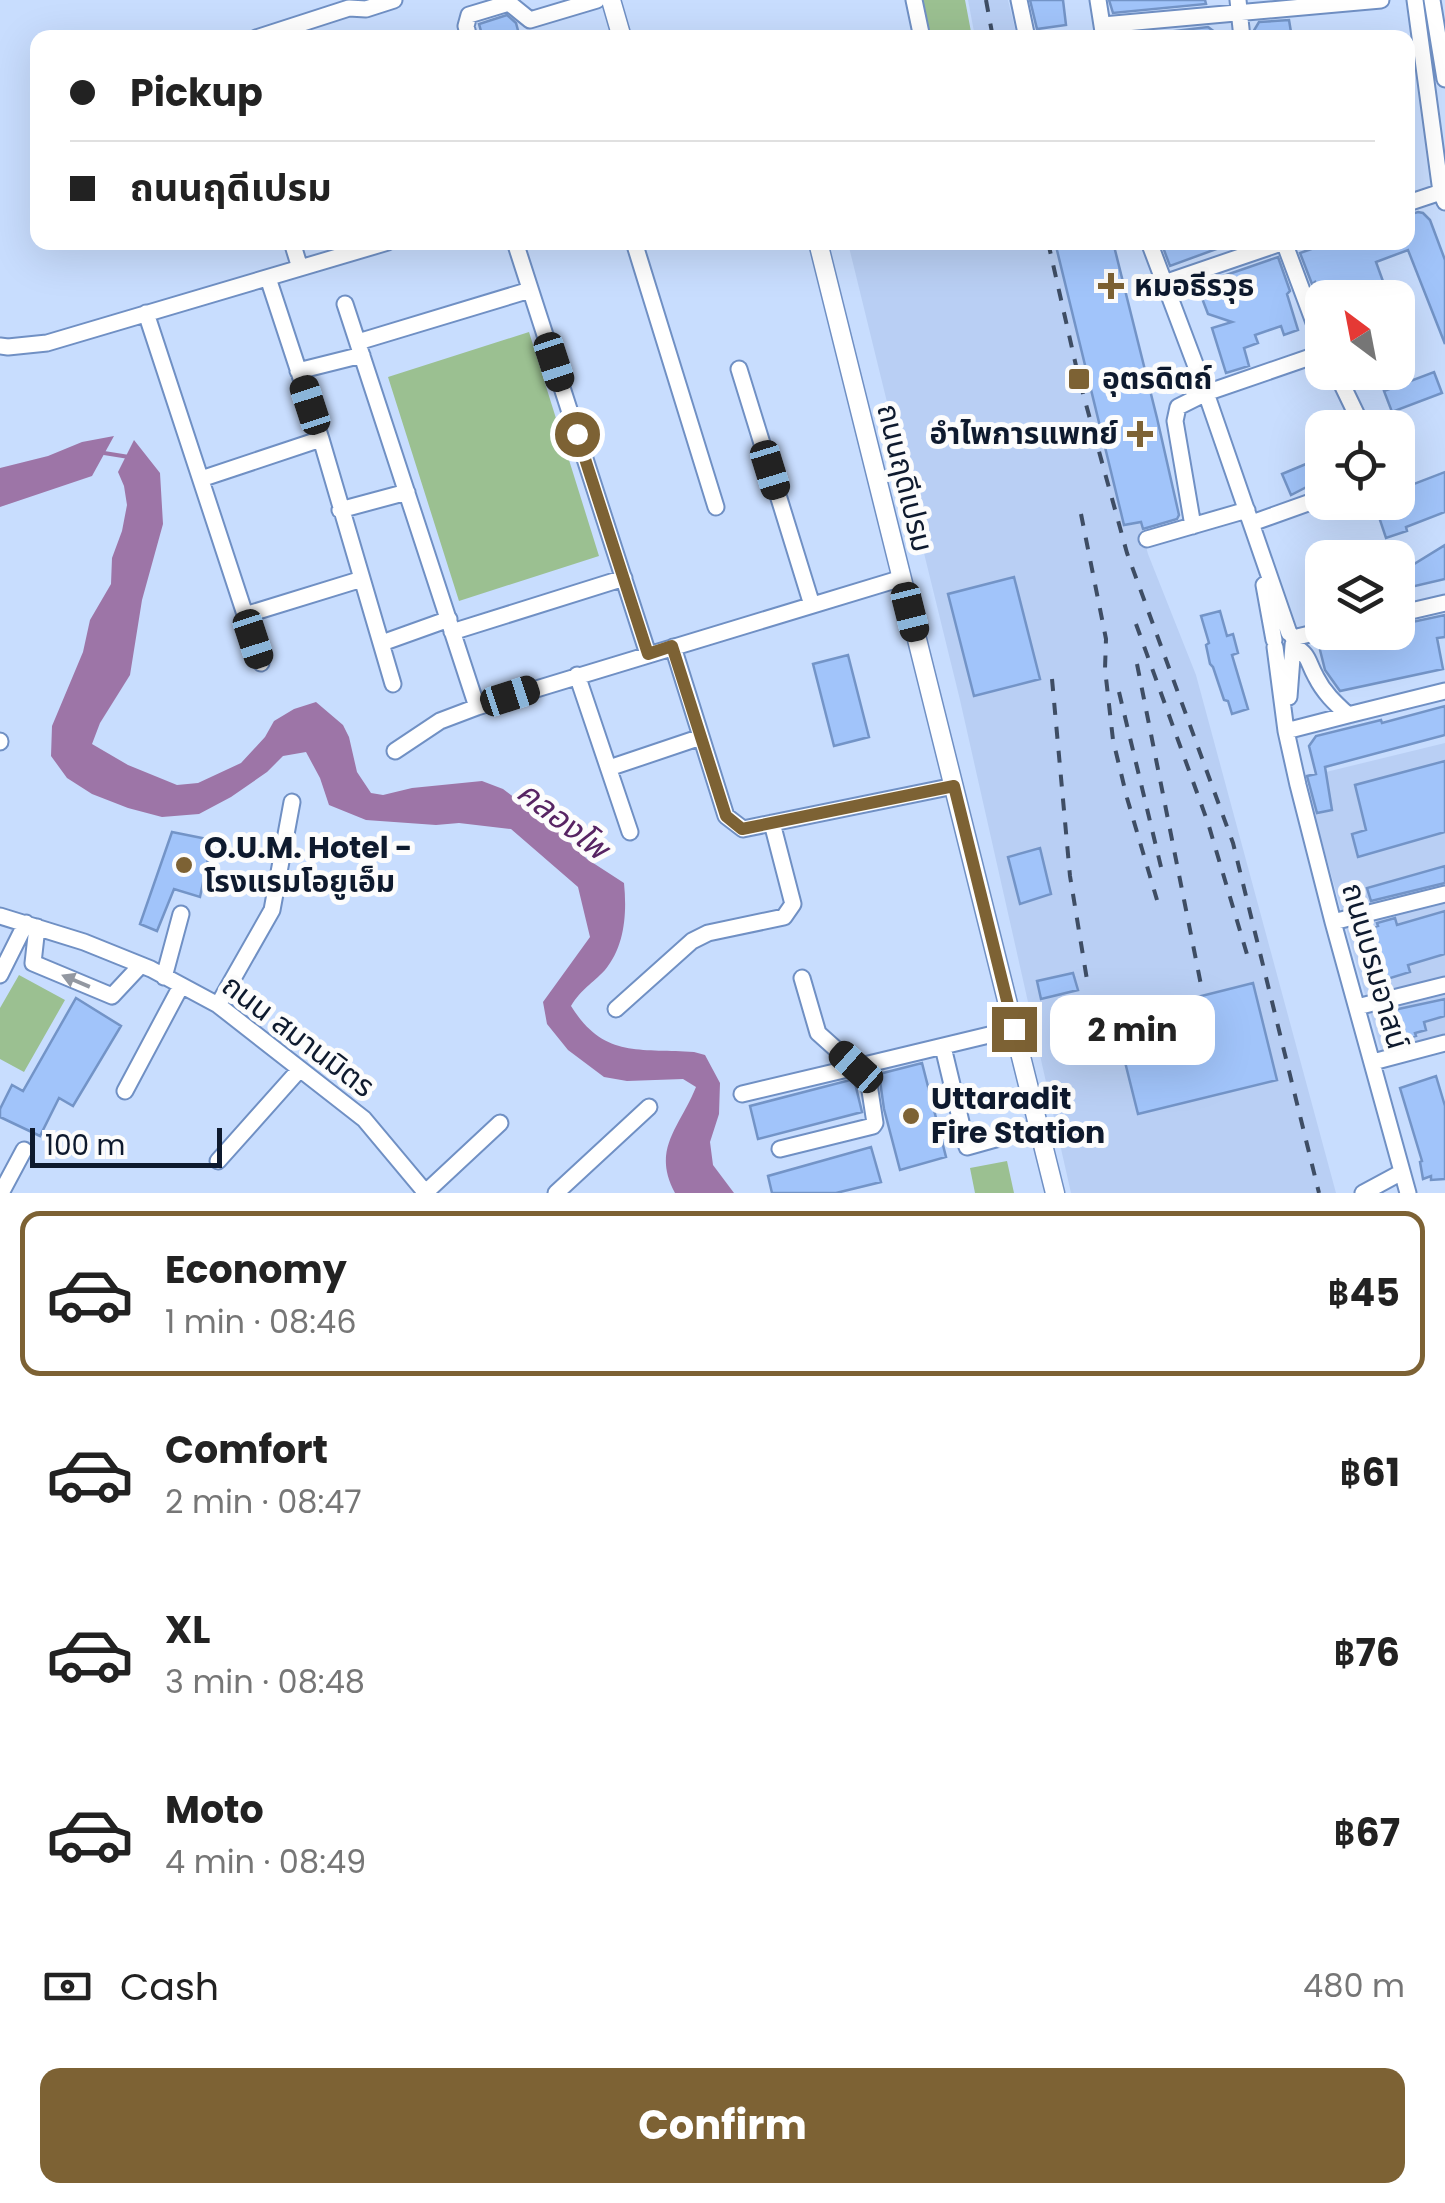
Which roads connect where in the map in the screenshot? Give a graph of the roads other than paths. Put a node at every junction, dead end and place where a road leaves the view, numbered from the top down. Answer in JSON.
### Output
{"nodes":[{"id":1,"x":394,"y":0,"type":"edge"},
{"id":2,"x":597,"y":0,"type":"edge"},
{"id":3,"x":611,"y":0,"type":"edge"},
{"id":4,"x":914,"y":0,"type":"edge"},
{"id":5,"x":1020,"y":0,"type":"edge"},
{"id":6,"x":1098,"y":0,"type":"edge"},
{"id":7,"x":1381,"y":0,"type":"edge"},
{"id":8,"x":1415,"y":0,"type":"edge"},
{"id":9,"x":1432,"y":0,"type":"edge"},
{"id":10,"x":1239,"y":6,"type":"edge"},
{"id":11,"x":530,"y":20,"type":"junction"},
{"id":12,"x":281,"y":30,"type":"edge"},
{"id":13,"x":467,"y":30,"type":"edge"},
{"id":14,"x":533,"y":30,"type":"edge"},
{"id":15,"x":620,"y":30,"type":"edge"},
{"id":16,"x":920,"y":30,"type":"edge"},
{"id":17,"x":1026,"y":30,"type":"edge"},
{"id":18,"x":1103,"y":30,"type":"edge"},
{"id":19,"x":1108,"y":30,"type":"edge"},
{"id":20,"x":1425,"y":75,"type":"junction"},
{"id":21,"x":1415,"y":77,"type":"edge"},
{"id":22,"x":1445,"y":79,"type":"edge"},
{"id":23,"x":1443,"y":197,"type":"edge"},
{"id":24,"x":1415,"y":202,"type":"edge"},
{"id":25,"x":294,"y":250,"type":"edge"},
{"id":26,"x":361,"y":250,"type":"edge"},
{"id":27,"x":518,"y":250,"type":"edge"},
{"id":28,"x":636,"y":250,"type":"edge"},
{"id":29,"x":820,"y":250,"type":"edge"},
{"id":30,"x":1153,"y":250,"type":"edge"},
{"id":31,"x":1261,"y":250,"type":"edge"},
{"id":32,"x":1287,"y":250,"type":"edge"},
{"id":33,"x":300,"y":268,"type":"junction"},
{"id":34,"x":268,"y":278,"type":"junction"},
{"id":35,"x":1164,"y":283,"type":"junction"},
{"id":36,"x":530,"y":290,"type":"junction"},
{"id":37,"x":1305,"y":298,"type":"edge"},
{"id":38,"x":345,"y":304,"type":"dead end"},
{"id":39,"x":146,"y":313,"type":"junction"},
{"id":40,"x":0,"y":346,"type":"edge"},
{"id":41,"x":360,"y":349,"type":"junction"},
{"id":42,"x":1305,"y":359,"type":"edge"},
{"id":43,"x":740,"y":369,"type":"dead end"},
{"id":44,"x":298,"y":371,"type":"junction"},
{"id":45,"x":1206,"y":393,"type":"junction"},
{"id":46,"x":321,"y":439,"type":"junction"},
{"id":47,"x":200,"y":479,"type":"junction"},
{"id":48,"x":407,"y":492,"type":"junction"},
{"id":49,"x":1305,"y":504,"type":"edge"},
{"id":50,"x":716,"y":507,"type":"dead end"},
{"id":51,"x":340,"y":510,"type":"junction"},
{"id":52,"x":1251,"y":522,"type":"junction"},
{"id":53,"x":1193,"y":526,"type":"junction"},
{"id":54,"x":1147,"y":539,"type":"dead end"},
{"id":55,"x":624,"y":578,"type":"junction"},
{"id":56,"x":902,"y":578,"type":"junction"},
{"id":57,"x":362,"y":579,"type":"junction"},
{"id":58,"x":1445,"y":603,"type":"edge"},
{"id":59,"x":812,"y":605,"type":"junction"},
{"id":60,"x":1415,"y":610,"type":"edge"},
{"id":61,"x":245,"y":615,"type":"junction"},
{"id":62,"x":450,"y":626,"type":"junction"},
{"id":63,"x":1305,"y":637,"type":"edge"},
{"id":64,"x":1288,"y":643,"type":"junction"},
{"id":65,"x":382,"y":644,"type":"junction"},
{"id":66,"x":672,"y":646,"type":"junction"},
{"id":67,"x":648,"y":654,"type":"junction"},
{"id":68,"x":261,"y":663,"type":"dead end"},
{"id":69,"x":577,"y":675,"type":"junction"},
{"id":70,"x":393,"y":684,"type":"dead end"},
{"id":71,"x":1445,"y":691,"type":"edge"},
{"id":72,"x":477,"y":707,"type":"junction"},
{"id":73,"x":1348,"y":715,"type":"junction"},
{"id":74,"x":1286,"y":731,"type":"junction"},
{"id":75,"x":701,"y":738,"type":"junction"},
{"id":76,"x":394,"y":751,"type":"dead end"},
{"id":77,"x":609,"y":768,"type":"junction"},
{"id":78,"x":954,"y":786,"type":"junction"},
{"id":79,"x":292,"y":802,"type":"dead end"},
{"id":80,"x":772,"y":823,"type":"junction"},
{"id":81,"x":630,"y":832,"type":"dead end"},
{"id":82,"x":1445,"y":894,"type":"edge"},
{"id":83,"x":181,"y":914,"type":"dead end"},
{"id":84,"x":0,"y":916,"type":"edge"},
{"id":85,"x":1333,"y":922,"type":"junction"},
{"id":86,"x":32,"y":925,"type":"junction"},
{"id":87,"x":140,"y":965,"type":"junction"},
{"id":88,"x":0,"y":975,"type":"edge"},
{"id":89,"x":164,"y":977,"type":"junction"},
{"id":90,"x":802,"y":978,"type":"dead end"},
{"id":91,"x":1445,"y":985,"type":"edge"},
{"id":92,"x":182,"y":986,"type":"junction"},
{"id":93,"x":218,"y":1005,"type":"junction"},
{"id":94,"x":1358,"y":1008,"type":"junction"},
{"id":95,"x":616,"y":1009,"type":"dead end"},
{"id":96,"x":1014,"y":1029,"type":"junction"},
{"id":97,"x":1445,"y":1042,"type":"edge"},
{"id":98,"x":943,"y":1047,"type":"junction"},
{"id":99,"x":1373,"y":1062,"type":"junction"},
{"id":100,"x":861,"y":1066,"type":"junction"},
{"id":101,"x":300,"y":1068,"type":"junction"},
{"id":102,"x":125,"y":1090,"type":"dead end"},
{"id":103,"x":742,"y":1094,"type":"dead end"},
{"id":104,"x":649,"y":1107,"type":"dead end"},
{"id":105,"x":500,"y":1123,"type":"dead end"},
{"id":106,"x":1039,"y":1127,"type":"junction"},
{"id":107,"x":780,"y":1149,"type":"dead end"},
{"id":108,"x":24,"y":1150,"type":"dead end"},
{"id":109,"x":218,"y":1161,"type":"dead end"},
{"id":110,"x":1402,"y":1172,"type":"junction"},
{"id":111,"x":1408,"y":1192,"type":"edge"},
{"id":112,"x":1,"y":1193,"type":"edge"},
{"id":113,"x":426,"y":1193,"type":"edge"},
{"id":114,"x":556,"y":1193,"type":"edge"},
{"id":115,"x":1055,"y":1193,"type":"edge"},
{"id":116,"x":1363,"y":1193,"type":"edge"}],
"edges":[{"from":1,"to":12,"type":"street"},
{"from":2,"to":11,"type":"street"},
{"from":3,"to":15,"type":"main road"},
{"from":4,"to":16,"type":"street"},
{"from":5,"to":17,"type":"street"},
{"from":6,"to":18,"type":"street"},
{"from":7,"to":10,"type":"street"},
{"from":8,"to":20,"type":"street"},
{"from":9,"to":22,"type":"street"},
{"from":10,"to":19,"type":"street"},
{"from":11,"to":13,"type":"street"},
{"from":11,"to":14,"type":"street"},
{"from":20,"to":21,"type":"street"},
{"from":20,"to":23,"type":"street"},
{"from":23,"to":24,"type":"street"},
{"from":25,"to":33,"type":"street"},
{"from":26,"to":33,"type":"street"},
{"from":27,"to":36,"type":"street"},
{"from":28,"to":50,"type":"street"},
{"from":29,"to":56,"type":"main road","name":"ถนนฤดีเปรม"},
{"from":30,"to":35,"type":"street"},
{"from":31,"to":35,"type":"street"},
{"from":32,"to":37,"type":"street"},
{"from":33,"to":34,"type":"street"},
{"from":34,"to":39,"type":"street"},
{"from":34,"to":44,"type":"street"},
{"from":35,"to":45,"type":"street"},
{"from":36,"to":41,"type":"street"},
{"from":36,"to":55,"type":"street"},
{"from":38,"to":41,"type":"street"},
{"from":39,"to":40,"type":"street"},
{"from":39,"to":47,"type":"street"},
{"from":41,"to":44,"type":"street"},
{"from":41,"to":48,"type":"street"},
{"from":42,"to":45,"type":"street"},
{"from":43,"to":59,"type":"street"},
{"from":44,"to":46,"type":"street"},
{"from":45,"to":52,"type":"street"},
{"from":45,"to":53,"type":"street"},
{"from":46,"to":47,"type":"street"},
{"from":46,"to":51,"type":"street"},
{"from":47,"to":61,"type":"street"},
{"from":48,"to":51,"type":"street"},
{"from":48,"to":62,"type":"street"},
{"from":49,"to":52,"type":"street"},
{"from":51,"to":57,"type":"street"},
{"from":52,"to":53,"type":"street"},
{"from":52,"to":64,"type":"street"},
{"from":53,"to":54,"type":"street"},
{"from":55,"to":62,"type":"street"},
{"from":55,"to":67,"type":"street"},
{"from":56,"to":59,"type":"street"},
{"from":56,"to":78,"type":"main road","name":"ถนนฤดีเปรม"},
{"from":57,"to":61,"type":"street"},
{"from":57,"to":65,"type":"street"},
{"from":58,"to":60,"type":"street"},
{"from":59,"to":66,"type":"street"},
{"from":61,"to":68,"type":"street"},
{"from":62,"to":65,"type":"street"},
{"from":62,"to":72,"type":"street"},
{"from":63,"to":64,"type":"street"},
{"from":64,"to":73,"type":"street"},
{"from":64,"to":74,"type":"street","name":"ถนนบรมอาสน์"},
{"from":65,"to":70,"type":"street"},
{"from":66,"to":67,"type":"street"},
{"from":66,"to":75,"type":"street"},
{"from":67,"to":69,"type":"street"},
{"from":69,"to":72,"type":"street"},
{"from":69,"to":77,"type":"street"},
{"from":71,"to":73,"type":"street"},
{"from":72,"to":76,"type":"street"},
{"from":73,"to":74,"type":"street"},
{"from":74,"to":85,"type":"street","name":"ถนนบรมอาสน์"},
{"from":75,"to":77,"type":"street"},
{"from":75,"to":80,"type":"street"},
{"from":77,"to":81,"type":"street"},
{"from":78,"to":80,"type":"street"},
{"from":78,"to":96,"type":"main road","name":"ถนนฤดีเปรม"},
{"from":79,"to":93,"type":"street"},
{"from":80,"to":95,"type":"street"},
{"from":82,"to":85,"type":"street"},
{"from":83,"to":89,"type":"street"},
{"from":84,"to":86,"type":"street","name":"ถนน สมานมิตร"},
{"from":85,"to":94,"type":"street","name":"ถนนบรมอาสน์"},
{"from":86,"to":87,"type":"street","name":"ถนน สมานมิตร"},
{"from":87,"to":86,"type":"street","one_way":true},
{"from":86,"to":88,"type":"street"},
{"from":87,"to":89,"type":"street","name":"ถนน สมานมิตร"},
{"from":89,"to":92,"type":"street","name":"ถนน สมานมิตร"},
{"from":90,"to":100,"type":"street"},
{"from":91,"to":94,"type":"street"},
{"from":92,"to":93,"type":"street","name":"ถนน สมานมิตร"},
{"from":92,"to":102,"type":"street"},
{"from":93,"to":101,"type":"street","name":"ถนน สมานมิตร"},
{"from":94,"to":99,"type":"street","name":"ถนนบรมอาสน์"},
{"from":96,"to":98,"type":"street"},
{"from":96,"to":106,"type":"main road","name":"ถนนฤดีเปรม"},
{"from":97,"to":99,"type":"street"},
{"from":98,"to":100,"type":"street"},
{"from":98,"to":106,"type":"street"},
{"from":99,"to":110,"type":"street","name":"ถนนบรมอาสน์"},
{"from":100,"to":103,"type":"street"},
{"from":100,"to":107,"type":"street"},
{"from":101,"to":109,"type":"street"},
{"from":101,"to":113,"type":"street","name":"ถนน สมานมิตร"},
{"from":104,"to":114,"type":"street"},
{"from":105,"to":113,"type":"street"},
{"from":106,"to":115,"type":"main road","name":"ถนนฤดีเปรม"},
{"from":108,"to":112,"type":"street"},
{"from":110,"to":111,"type":"street","name":"ถนนบรมอาสน์"},
{"from":110,"to":116,"type":"street"}]}
